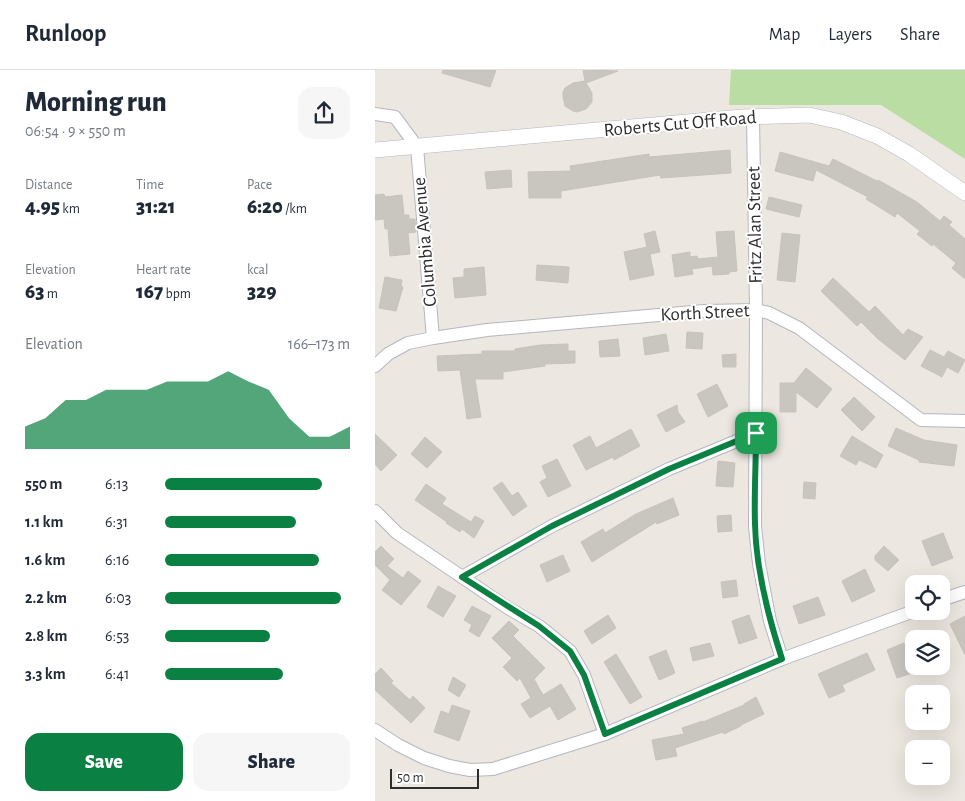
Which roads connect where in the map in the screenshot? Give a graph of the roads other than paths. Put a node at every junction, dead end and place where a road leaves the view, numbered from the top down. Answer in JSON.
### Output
{"nodes":[{"id":1,"x":375,"y":114,"type":"edge"},
{"id":2,"x":753,"y":117,"type":"junction"},
{"id":3,"x":417,"y":146,"type":"junction"},
{"id":4,"x":375,"y":150,"type":"edge"},
{"id":5,"x":965,"y":193,"type":"edge"},
{"id":6,"x":756,"y":310,"type":"junction"},
{"id":7,"x":438,"y":337,"type":"junction"},
{"id":8,"x":375,"y":366,"type":"edge"},
{"id":9,"x":965,"y":421,"type":"edge"},
{"id":10,"x":756,"y":433,"type":"junction"},
{"id":11,"x":375,"y":511,"type":"edge"},
{"id":12,"x":462,"y":577,"type":"junction"},
{"id":13,"x":965,"y":592,"type":"edge"},
{"id":14,"x":950,"y":597,"type":"edge"},
{"id":15,"x":905,"y":614,"type":"edge"},
{"id":16,"x":782,"y":659,"type":"junction"},
{"id":17,"x":375,"y":730,"type":"edge"},
{"id":18,"x":605,"y":734,"type":"junction"}],
"edges":[{"from":1,"to":3,"type":"street"},
{"from":2,"to":3,"type":"street","name":"Roberts Cut Off Road"},
{"from":2,"to":5,"type":"street","name":"Roberts Cut Off Road"},
{"from":2,"to":6,"type":"street","name":"Fritz Alan Street"},
{"from":3,"to":4,"type":"street","name":"Roberts Cut Off Road"},
{"from":3,"to":7,"type":"street","name":"Columbia Avenue"},
{"from":6,"to":7,"type":"street","name":"Korth Street"},
{"from":6,"to":9,"type":"street","name":"Korth Street"},
{"from":6,"to":10,"type":"street","name":"Fritz Alan Street"},
{"from":7,"to":8,"type":"street"},
{"from":10,"to":12,"type":"street"},
{"from":10,"to":16,"type":"street","name":"Fritz Alan Street"},
{"from":11,"to":12,"type":"street"},
{"from":12,"to":18,"type":"street"},
{"from":13,"to":14,"type":"street"},
{"from":15,"to":16,"type":"street"},
{"from":16,"to":18,"type":"street"},
{"from":17,"to":18,"type":"street"}]}
